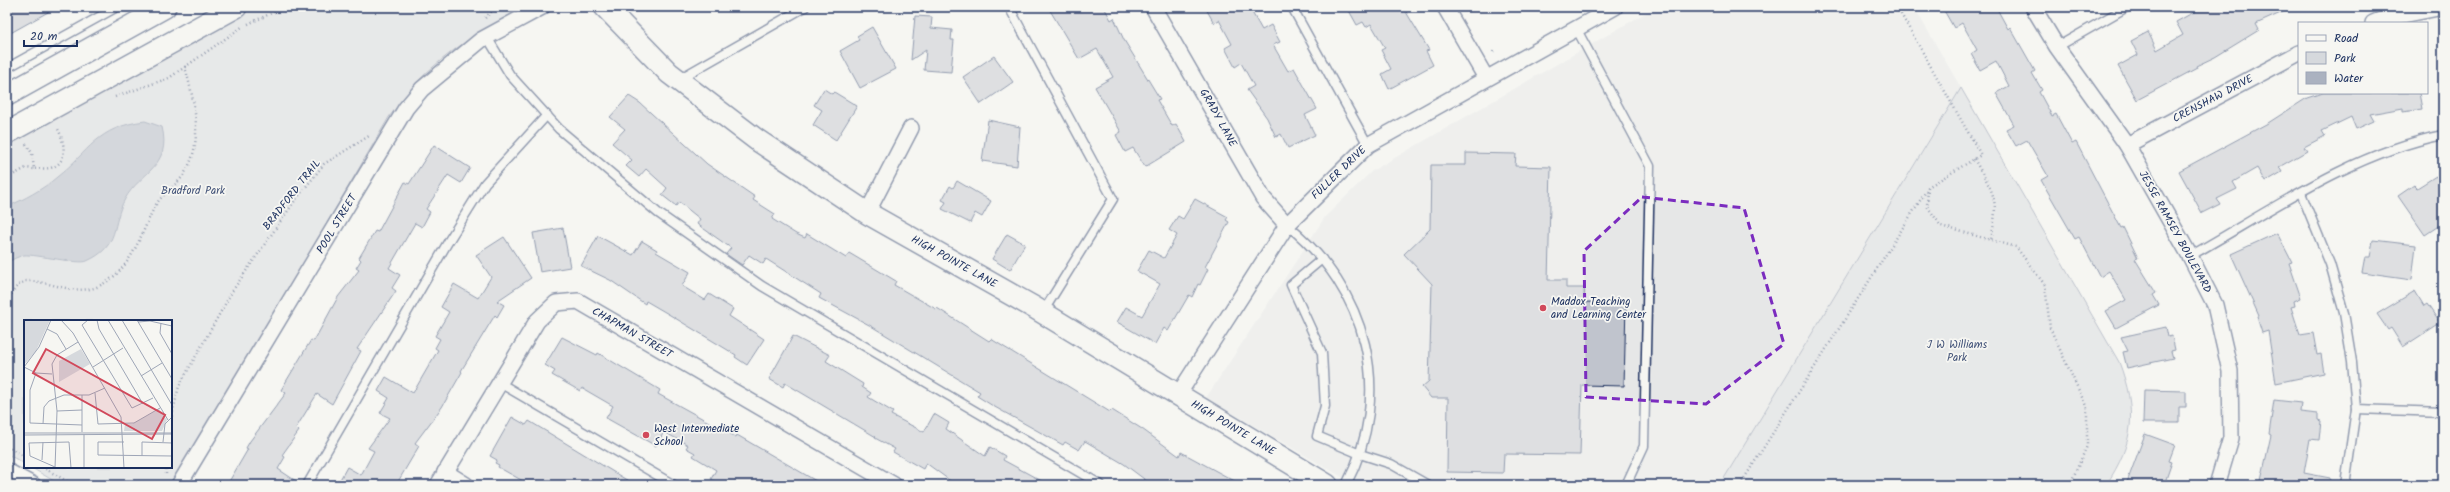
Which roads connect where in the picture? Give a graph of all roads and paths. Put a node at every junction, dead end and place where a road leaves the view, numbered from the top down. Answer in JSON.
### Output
{"nodes":[{"id":1,"x":117,"y":7,"type":"edge"},
{"id":2,"x":165,"y":7,"type":"edge"},
{"id":3,"x":236,"y":7,"type":"edge"},
{"id":4,"x":286,"y":7,"type":"edge"},
{"id":5,"x":496,"y":7,"type":"edge"},
{"id":6,"x":542,"y":7,"type":"edge"},
{"id":7,"x":605,"y":7,"type":"edge"},
{"id":8,"x":805,"y":7,"type":"edge"},
{"id":9,"x":1010,"y":7,"type":"edge"},
{"id":10,"x":1153,"y":7,"type":"edge"},
{"id":11,"x":1292,"y":7,"type":"edge"},
{"id":12,"x":1445,"y":7,"type":"edge"},
{"id":13,"x":1615,"y":7,"type":"edge"},
{"id":14,"x":1897,"y":7,"type":"edge"},
{"id":15,"x":2033,"y":7,"type":"edge"},
{"id":16,"x":2127,"y":7,"type":"edge"},
{"id":17,"x":2443,"y":8,"type":"edge"},
{"id":18,"x":2380,"y":16,"type":"edge"},
{"id":19,"x":482,"y":21,"type":"dead end"},
{"id":20,"x":1576,"y":28,"type":"junction"},
{"id":21,"x":487,"y":37,"type":"junction"},
{"id":22,"x":2057,"y":47,"type":"junction"},
{"id":23,"x":2298,"y":54,"type":"edge"},
{"id":24,"x":7,"y":68,"type":"edge"},
{"id":25,"x":185,"y":68,"type":"junction"},
{"id":26,"x":1486,"y":78,"type":"junction"},
{"id":27,"x":677,"y":80,"type":"junction"},
{"id":28,"x":7,"y":95,"type":"edge"},
{"id":29,"x":108,"y":100,"type":"dead end"},
{"id":30,"x":547,"y":116,"type":"junction"},
{"id":31,"x":54,"y":122,"type":"dead end"},
{"id":32,"x":911,"y":128,"type":"dead end"},
{"id":33,"x":372,"y":132,"type":"dead end"},
{"id":34,"x":2443,"y":135,"type":"edge"},
{"id":35,"x":15,"y":136,"type":"edge"},
{"id":36,"x":1368,"y":145,"type":"junction"},
{"id":37,"x":2127,"y":145,"type":"junction"},
{"id":38,"x":1974,"y":159,"type":"junction"},
{"id":39,"x":7,"y":166,"type":"edge"},
{"id":40,"x":34,"y":169,"type":"junction"},
{"id":41,"x":12,"y":176,"type":"junction"},
{"id":42,"x":7,"y":180,"type":"edge"},
{"id":43,"x":1928,"y":187,"type":"junction"},
{"id":44,"x":2301,"y":193,"type":"junction"},
{"id":45,"x":867,"y":213,"type":"junction"},
{"id":46,"x":1287,"y":225,"type":"junction"},
{"id":47,"x":1991,"y":240,"type":"junction"},
{"id":48,"x":2190,"y":256,"type":"junction"},
{"id":49,"x":1322,"y":259,"type":"junction"},
{"id":50,"x":7,"y":301,"type":"edge"},
{"id":51,"x":1043,"y":312,"type":"junction"},
{"id":52,"x":498,"y":382,"type":"junction"},
{"id":53,"x":1178,"y":395,"type":"junction"},
{"id":54,"x":2356,"y":409,"type":"junction"},
{"id":55,"x":2443,"y":412,"type":"edge"},
{"id":56,"x":172,"y":416,"type":"edge"},
{"id":57,"x":7,"y":446,"type":"edge"},
{"id":58,"x":1360,"y":454,"type":"junction"},
{"id":59,"x":24,"y":456,"type":"edge"},
{"id":60,"x":44,"y":468,"type":"edge"},
{"id":61,"x":7,"y":471,"type":"edge"},
{"id":62,"x":441,"y":479,"type":"edge"},
{"id":63,"x":33,"y":485,"type":"edge"},
{"id":64,"x":74,"y":485,"type":"edge"},
{"id":65,"x":179,"y":485,"type":"edge"},
{"id":66,"x":307,"y":485,"type":"edge"},
{"id":67,"x":466,"y":485,"type":"edge"},
{"id":68,"x":674,"y":485,"type":"edge"},
{"id":69,"x":894,"y":485,"type":"edge"},
{"id":70,"x":1101,"y":485,"type":"edge"},
{"id":71,"x":1327,"y":485,"type":"edge"},
{"id":72,"x":1346,"y":485,"type":"edge"},
{"id":73,"x":1428,"y":485,"type":"edge"},
{"id":74,"x":1626,"y":485,"type":"edge"},
{"id":75,"x":1740,"y":485,"type":"edge"},
{"id":76,"x":2068,"y":485,"type":"edge"},
{"id":77,"x":2217,"y":485,"type":"edge"},
{"id":78,"x":2345,"y":485,"type":"edge"}],
"edges":[{"from":1,"to":24,"type":"lane"},
{"from":2,"to":28,"type":"street"},
{"from":3,"to":35,"type":"street"},
{"from":4,"to":25,"type":"path"},
{"from":5,"to":19,"type":"path"},
{"from":6,"to":21,"type":"street","name":"POOL STREET"},
{"from":7,"to":27,"type":"street","name":"HIGH POINTE LANE"},
{"from":8,"to":27,"type":"lane"},
{"from":9,"to":51,"type":"lane"},
{"from":10,"to":46,"type":"street","name":"GRADY LANE"},
{"from":11,"to":36,"type":"lane"},
{"from":12,"to":26,"type":"street"},
{"from":13,"to":20,"type":"street","name":"FULLER DRIVE"},
{"from":14,"to":38,"type":"path"},
{"from":15,"to":22,"type":"street","name":"JESSE RAMSEY BOULEVARD"},
{"from":16,"to":22,"type":"lane"},
{"from":17,"to":18,"type":"street"},
{"from":20,"to":26,"type":"street","name":"FULLER DRIVE"},
{"from":20,"to":74,"type":"lane"},
{"from":21,"to":30,"type":"lane"},
{"from":21,"to":65,"type":"street","name":"POOL STREET"},
{"from":22,"to":37,"type":"street","name":"JESSE RAMSEY BOULEVARD"},
{"from":23,"to":37,"type":"street","name":"CRENSHAW DRIVE"},
{"from":25,"to":29,"type":"path"},
{"from":25,"to":50,"type":"path"},
{"from":26,"to":36,"type":"street","name":"FULLER DRIVE"},
{"from":27,"to":45,"type":"street","name":"HIGH POINTE LANE"},
{"from":30,"to":66,"type":"lane"},
{"from":30,"to":70,"type":"lane"},
{"from":31,"to":40,"type":"path"},
{"from":32,"to":45,"type":"street"},
{"from":33,"to":56,"type":"path","name":"BRADFORD TRAIL"},
{"from":34,"to":44,"type":"lane"},
{"from":35,"to":40,"type":"path"},
{"from":36,"to":46,"type":"street","name":"FULLER DRIVE"},
{"from":37,"to":48,"type":"street","name":"JESSE RAMSEY BOULEVARD"},
{"from":38,"to":43,"type":"path"},
{"from":38,"to":47,"type":"path"},
{"from":39,"to":41,"type":"path"},
{"from":40,"to":41,"type":"path"},
{"from":41,"to":42,"type":"path"},
{"from":43,"to":47,"type":"path"},
{"from":43,"to":75,"type":"path"},
{"from":44,"to":48,"type":"lane"},
{"from":44,"to":54,"type":"lane"},
{"from":45,"to":51,"type":"street","name":"HIGH POINTE LANE"},
{"from":46,"to":49,"type":"lane"},
{"from":46,"to":53,"type":"street","name":"FULLER DRIVE"},
{"from":47,"to":76,"type":"path"},
{"from":48,"to":77,"type":"street","name":"JESSE RAMSEY BOULEVARD"},
{"from":49,"to":58,"type":"lane"},
{"from":49,"to":58,"type":"lane"},
{"from":51,"to":53,"type":"street","name":"HIGH POINTE LANE"},
{"from":52,"to":62,"type":"street","name":"CHAPMAN STREET"},
{"from":52,"to":68,"type":"lane"},
{"from":52,"to":69,"type":"street","name":"CHAPMAN STREET"},
{"from":53,"to":71,"type":"street","name":"HIGH POINTE LANE"},
{"from":54,"to":55,"type":"lane"},
{"from":54,"to":78,"type":"lane"},
{"from":57,"to":59,"type":"path"},
{"from":58,"to":72,"type":"lane"},
{"from":58,"to":73,"type":"lane"},
{"from":60,"to":64,"type":"path"},
{"from":61,"to":63,"type":"street"},
{"from":62,"to":67,"type":"street"}]}
